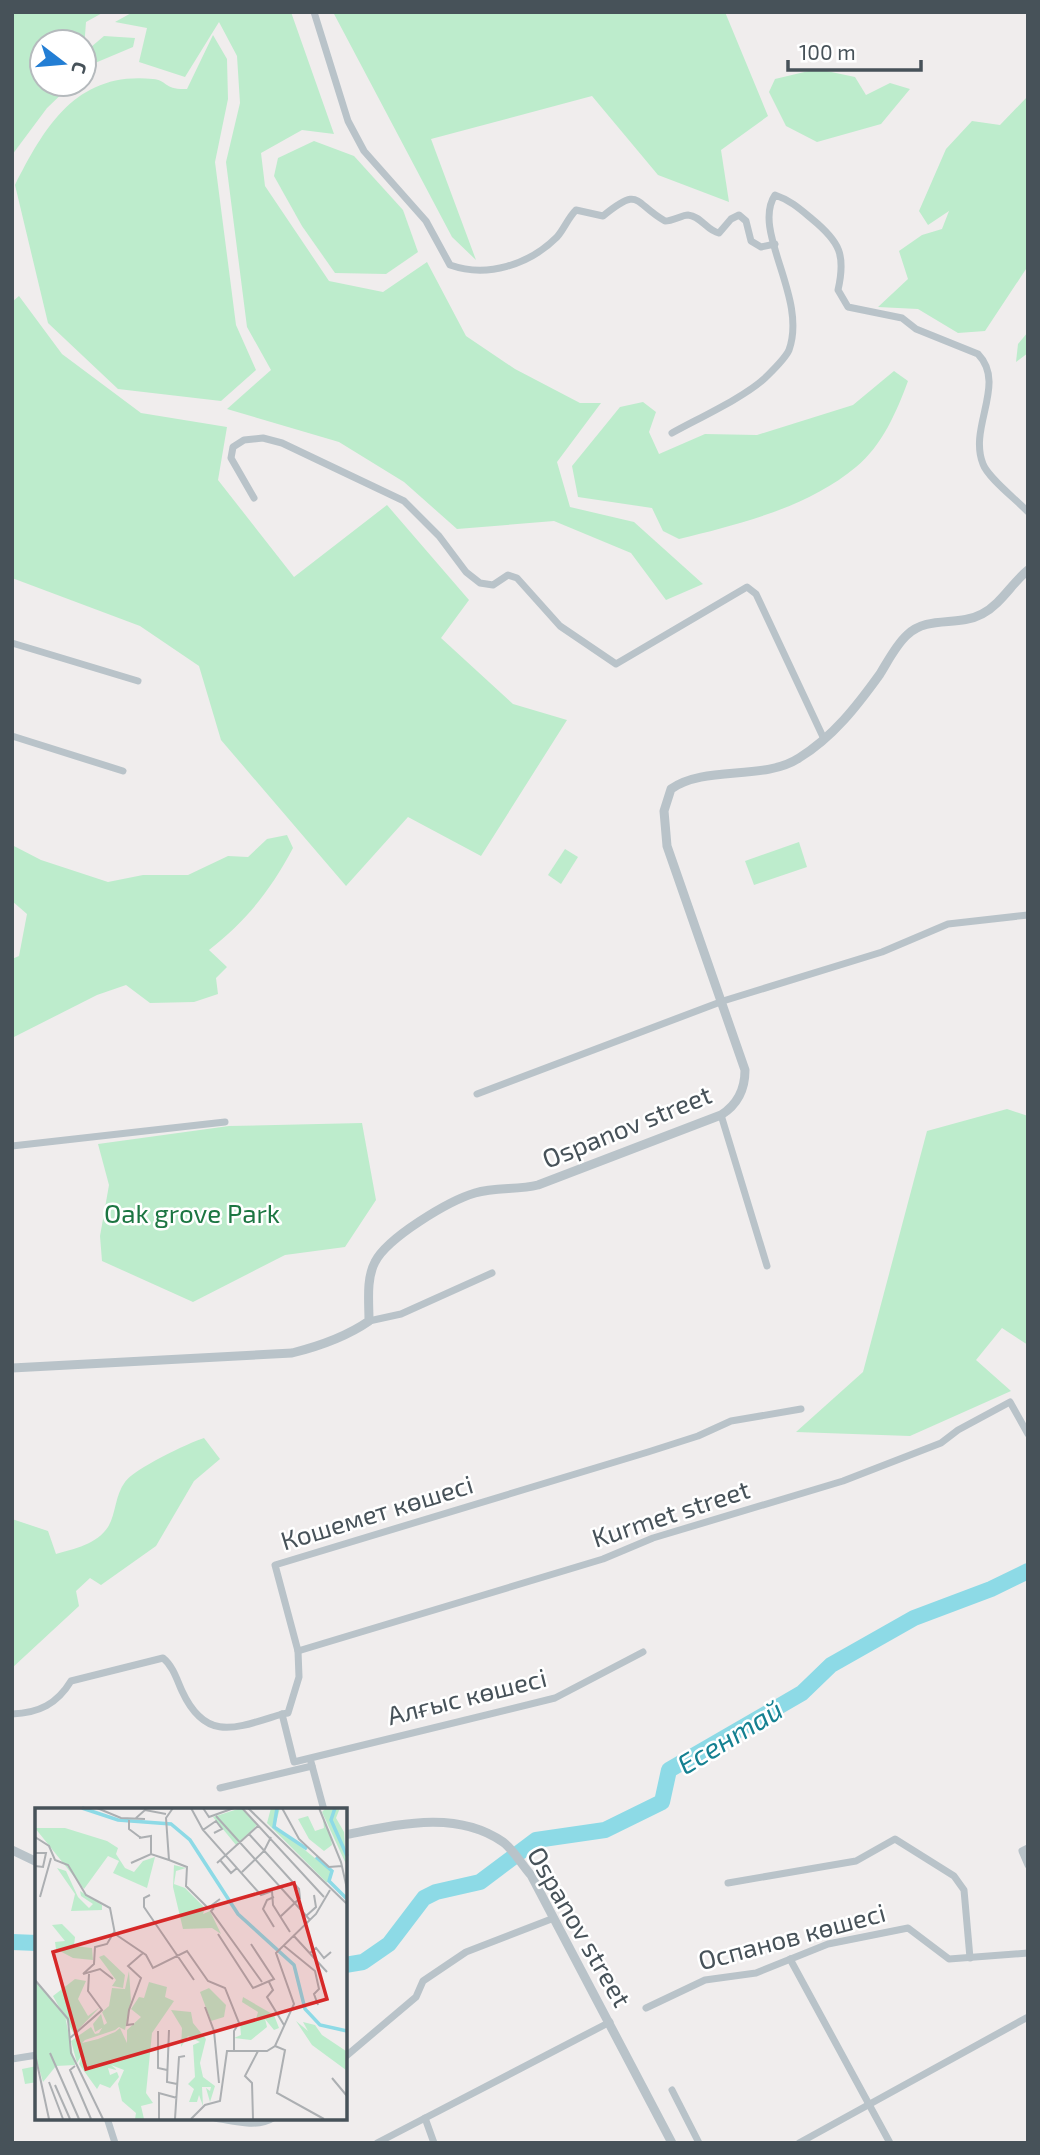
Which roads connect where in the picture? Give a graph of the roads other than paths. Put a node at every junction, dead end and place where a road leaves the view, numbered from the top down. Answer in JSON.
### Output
{"nodes":[{"id":1,"x":314,"y":12,"type":"edge"},
{"id":2,"x":775,"y":244,"type":"junction"},
{"id":3,"x":672,"y":433,"type":"dead end"},
{"id":4,"x":254,"y":498,"type":"dead end"},
{"id":5,"x":1028,"y":512,"type":"edge"},
{"id":6,"x":1028,"y":569,"type":"edge"},
{"id":7,"x":12,"y":643,"type":"edge"},
{"id":8,"x":138,"y":681,"type":"dead end"},
{"id":9,"x":12,"y":736,"type":"edge"},
{"id":10,"x":824,"y":739,"type":"junction"},
{"id":11,"x":123,"y":771,"type":"dead end"},
{"id":12,"x":1028,"y":915,"type":"edge"},
{"id":13,"x":723,"y":1001,"type":"junction"},
{"id":14,"x":477,"y":1094,"type":"dead end"},
{"id":15,"x":721,"y":1115,"type":"junction"},
{"id":16,"x":225,"y":1122,"type":"dead end"},
{"id":17,"x":12,"y":1146,"type":"edge"},
{"id":18,"x":767,"y":1266,"type":"dead end"},
{"id":19,"x":492,"y":1273,"type":"dead end"},
{"id":20,"x":369,"y":1321,"type":"junction"},
{"id":21,"x":12,"y":1368,"type":"edge"},
{"id":22,"x":801,"y":1409,"type":"dead end"},
{"id":23,"x":1028,"y":1434,"type":"edge"},
{"id":24,"x":298,"y":1651,"type":"junction"},
{"id":25,"x":643,"y":1652,"type":"dead end"},
{"id":26,"x":12,"y":1714,"type":"edge"},
{"id":27,"x":282,"y":1714,"type":"junction"},
{"id":28,"x":310,"y":1762,"type":"junction"},
{"id":29,"x":220,"y":1788,"type":"dead end"},
{"id":30,"x":323,"y":1808,"type":"edge"},
{"id":31,"x":346,"y":1835,"type":"edge"},
{"id":32,"x":1028,"y":1849,"type":"edge"},
{"id":33,"x":12,"y":1850,"type":"edge"},
{"id":34,"x":35,"y":1861,"type":"edge"},
{"id":35,"x":1028,"y":1865,"type":"edge"},
{"id":36,"x":728,"y":1883,"type":"dead end"},
{"id":37,"x":554,"y":1918,"type":"junction"},
{"id":38,"x":1028,"y":1953,"type":"edge"},
{"id":39,"x":970,"y":1958,"type":"junction"},
{"id":40,"x":790,"y":1959,"type":"junction"},
{"id":41,"x":646,"y":2008,"type":"dead end"},
{"id":42,"x":1028,"y":2017,"type":"edge"},
{"id":43,"x":610,"y":2022,"type":"junction"},
{"id":44,"x":35,"y":2055,"type":"edge"},
{"id":45,"x":346,"y":2056,"type":"edge"},
{"id":46,"x":12,"y":2059,"type":"edge"},
{"id":47,"x":672,"y":2090,"type":"dead end"},
{"id":48,"x":870,"y":2103,"type":"junction"},
{"id":49,"x":425,"y":2118,"type":"junction"},
{"id":50,"x":108,"y":2120,"type":"edge"},
{"id":51,"x":225,"y":2120,"type":"edge"},
{"id":52,"x":269,"y":2120,"type":"edge"},
{"id":53,"x":116,"y":2143,"type":"edge"},
{"id":54,"x":377,"y":2143,"type":"edge"},
{"id":55,"x":434,"y":2143,"type":"edge"},
{"id":56,"x":672,"y":2143,"type":"edge"},
{"id":57,"x":699,"y":2143,"type":"edge"},
{"id":58,"x":799,"y":2143,"type":"edge"},
{"id":59,"x":890,"y":2143,"type":"edge"}],
"edges":[{"from":1,"to":2,"type":"street"},
{"from":2,"to":3,"type":"street"},
{"from":2,"to":5,"type":"street"},
{"from":4,"to":10,"type":"street"},
{"from":6,"to":10,"type":"street","name":"Ospanov street"},
{"from":7,"to":8,"type":"street"},
{"from":9,"to":11,"type":"street"},
{"from":10,"to":13,"type":"street","name":"Ospanov street"},
{"from":12,"to":13,"type":"street"},
{"from":13,"to":14,"type":"street"},
{"from":13,"to":15,"type":"street","name":"Ospanov street"},
{"from":15,"to":18,"type":"street"},
{"from":15,"to":20,"type":"street","name":"Ospanov street"},
{"from":16,"to":17,"type":"street"},
{"from":19,"to":20,"type":"street"},
{"from":20,"to":21,"type":"street"},
{"from":22,"to":24,"type":"street","name":"Кошемет көшесі"},
{"from":23,"to":24,"type":"street","name":"Kurmet street"},
{"from":24,"to":27,"type":"street","name":"Кошемет көшесі"},
{"from":25,"to":28,"type":"street","name":"Алғыс көшесі"},
{"from":26,"to":27,"type":"street"},
{"from":27,"to":28,"type":"street","name":"Алғыс көшесі"},
{"from":28,"to":29,"type":"street","name":"Алғыс көшесі"},
{"from":28,"to":30,"type":"street"},
{"from":31,"to":37,"type":"street","name":"Ospanov street"},
{"from":32,"to":35,"type":"street"},
{"from":33,"to":34,"type":"street"},
{"from":36,"to":39,"type":"street"},
{"from":37,"to":43,"type":"street","name":"Ospanov street"},
{"from":37,"to":45,"type":"street"},
{"from":38,"to":39,"type":"street","name":"Оспанов көшесі"},
{"from":39,"to":40,"type":"street","name":"Оспанов көшесі"},
{"from":40,"to":41,"type":"street","name":"Оспанов көшесі"},
{"from":40,"to":48,"type":"street"},
{"from":42,"to":48,"type":"street"},
{"from":43,"to":49,"type":"street"},
{"from":43,"to":56,"type":"street","name":"Ospanov street"},
{"from":44,"to":46,"type":"street"},
{"from":47,"to":57,"type":"street"},
{"from":48,"to":58,"type":"street"},
{"from":48,"to":59,"type":"street"},
{"from":49,"to":54,"type":"street"},
{"from":49,"to":55,"type":"street"},
{"from":50,"to":53,"type":"street"},
{"from":51,"to":52,"type":"street"}]}
